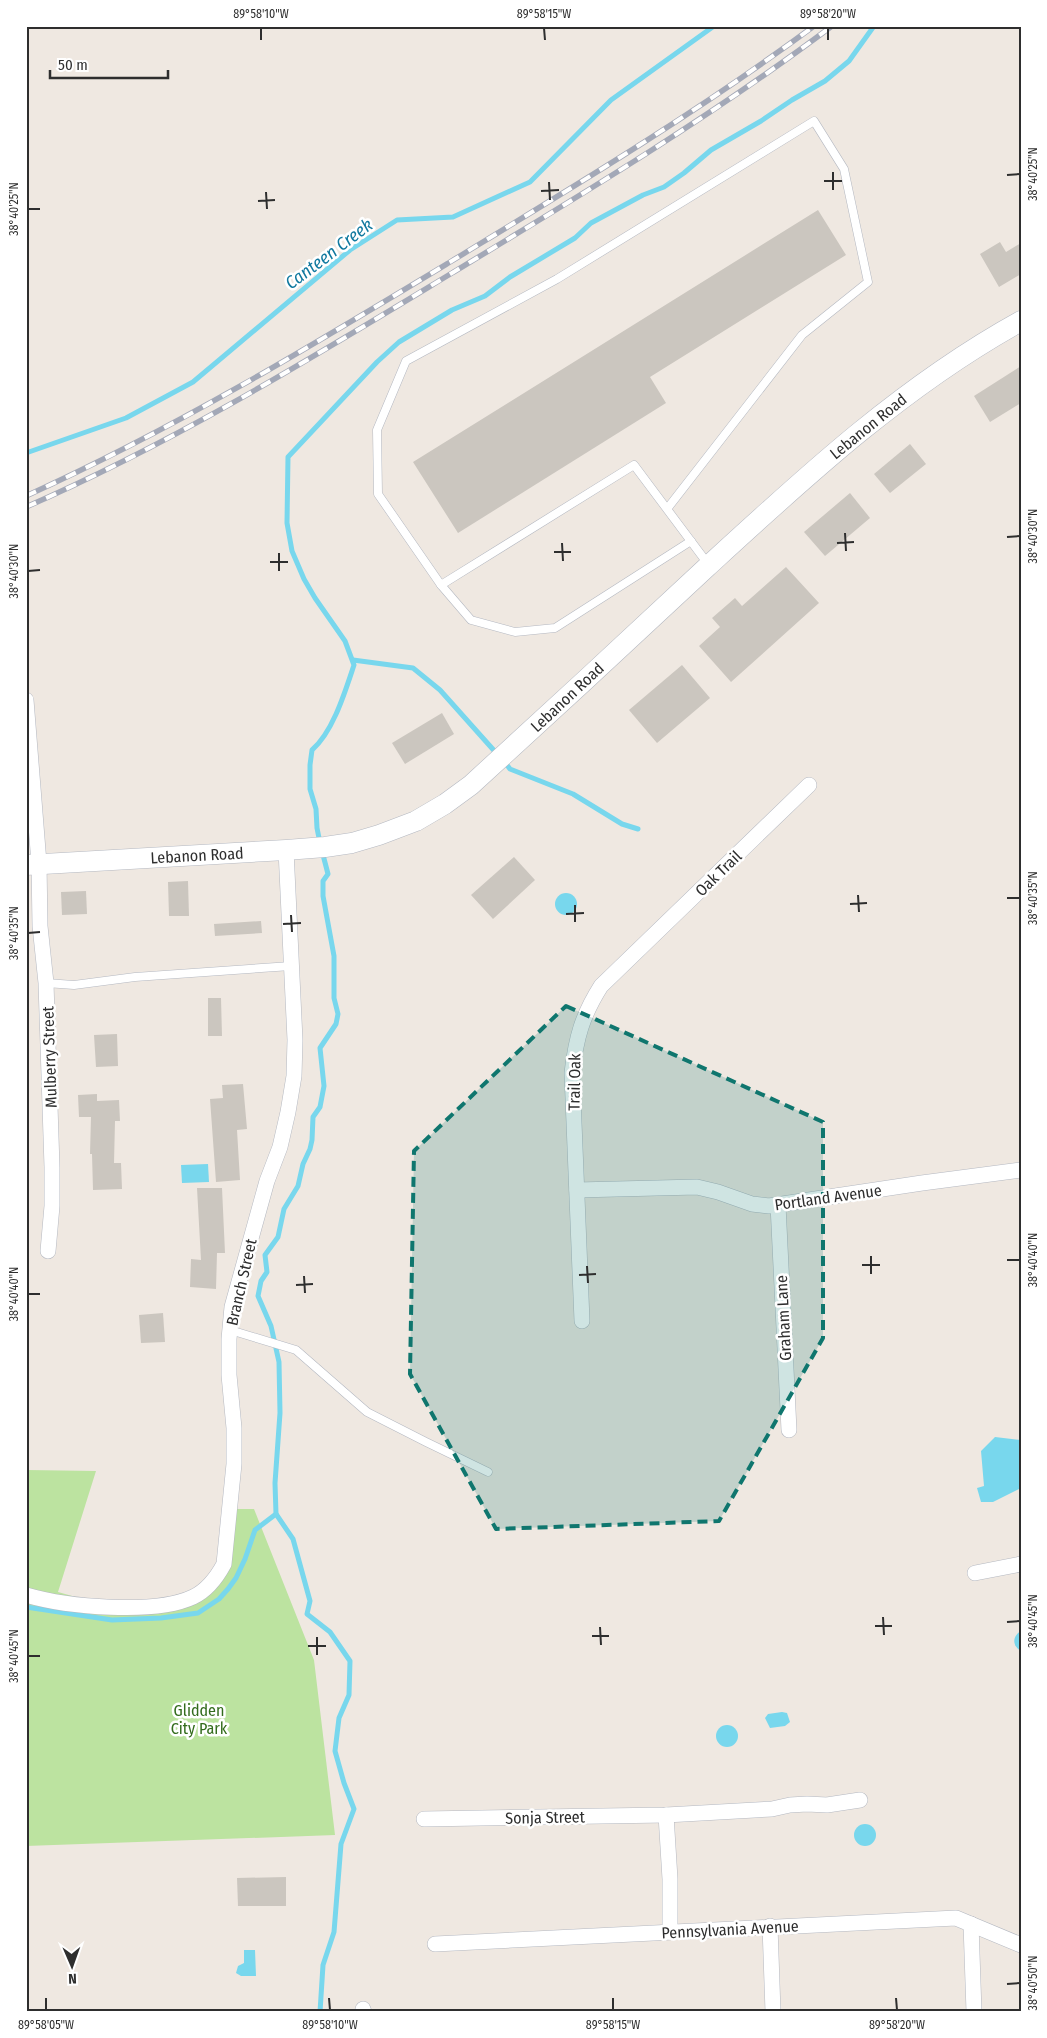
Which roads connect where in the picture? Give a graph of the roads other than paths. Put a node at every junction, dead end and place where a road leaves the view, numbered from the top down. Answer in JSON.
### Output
{"nodes":[{"id":1,"x":1021,"y":321,"type":"edge"},
{"id":2,"x":667,"y":509,"type":"junction"},
{"id":3,"x":691,"y":541,"type":"junction"},
{"id":4,"x":709,"y":565,"type":"junction"},
{"id":5,"x":441,"y":585,"type":"junction"},
{"id":6,"x":26,"y":700,"type":"edge"},
{"id":7,"x":809,"y":786,"type":"dead end"},
{"id":8,"x":286,"y":850,"type":"junction"},
{"id":9,"x":33,"y":864,"type":"edge"},
{"id":10,"x":627,"y":961,"type":"joint"},
{"id":11,"x":291,"y":966,"type":"junction"},
{"id":12,"x":46,"y":983,"type":"junction"},
{"id":13,"x":1021,"y":1170,"type":"edge"},
{"id":14,"x":577,"y":1190,"type":"junction"},
{"id":15,"x":778,"y":1205,"type":"junction"},
{"id":16,"x":48,"y":1251,"type":"dead end"},
{"id":17,"x":582,"y":1321,"type":"dead end"},
{"id":18,"x":230,"y":1330,"type":"junction"},
{"id":19,"x":789,"y":1430,"type":"dead end"},
{"id":20,"x":488,"y":1472,"type":"dead end"},
{"id":21,"x":1021,"y":1564,"type":"edge"},
{"id":22,"x":975,"y":1573,"type":"dead end"},
{"id":23,"x":26,"y":1596,"type":"edge"},
{"id":24,"x":860,"y":1800,"type":"dead end"},
{"id":25,"x":666,"y":1815,"type":"junction"},
{"id":26,"x":424,"y":1819,"type":"dead end"},
{"id":27,"x":971,"y":1924,"type":"junction"},
{"id":28,"x":770,"y":1926,"type":"junction"},
{"id":29,"x":670,"y":1932,"type":"junction"},
{"id":30,"x":434,"y":1944,"type":"dead end"},
{"id":31,"x":1021,"y":1945,"type":"edge"},
{"id":32,"x":773,"y":2012,"type":"edge"},
{"id":33,"x":974,"y":2012,"type":"edge"}],
"edges":[{"from":1,"to":4,"type":"street","name":"Lebanon Road"},
{"from":2,"to":3,"type":"lane"},
{"from":2,"to":5,"type":"lane"},
{"from":2,"to":5,"type":"lane"},
{"from":3,"to":4,"type":"lane"},
{"from":3,"to":5,"type":"lane"},
{"from":4,"to":8,"type":"street","name":"Lebanon Road"},
{"from":6,"to":9,"type":"street","name":"Mulberry Street"},
{"from":7,"to":10,"type":"street","name":"Oak Trail"},
{"from":8,"to":9,"type":"street","name":"Lebanon Road"},
{"from":8,"to":11,"type":"street","name":"Branch Street"},
{"from":9,"to":12,"type":"street","name":"Mulberry Street"},
{"from":10,"to":14,"type":"street","name":"Trail Oak"},
{"from":11,"to":12,"type":"lane"},
{"from":11,"to":18,"type":"street","name":"Branch Street"},
{"from":12,"to":16,"type":"street","name":"Mulberry Street"},
{"from":13,"to":15,"type":"street","name":"Portland Avenue"},
{"from":14,"to":15,"type":"street","name":"Portland Avenue"},
{"from":14,"to":17,"type":"street"},
{"from":15,"to":19,"type":"street","name":"Graham Lane"},
{"from":18,"to":20,"type":"lane"},
{"from":18,"to":23,"type":"street","name":"Branch Street"},
{"from":21,"to":22,"type":"street"},
{"from":24,"to":25,"type":"street","name":"Sonja Street"},
{"from":25,"to":26,"type":"street","name":"Sonja Street"},
{"from":25,"to":29,"type":"street"},
{"from":27,"to":28,"type":"street","name":"Pennsylvania Avenue"},
{"from":27,"to":31,"type":"street","name":"Pennsylvania Avenue"},
{"from":27,"to":33,"type":"street"},
{"from":28,"to":29,"type":"street","name":"Pennsylvania Avenue"},
{"from":28,"to":32,"type":"street"},
{"from":29,"to":30,"type":"street","name":"Pennsylvania Avenue"}]}
